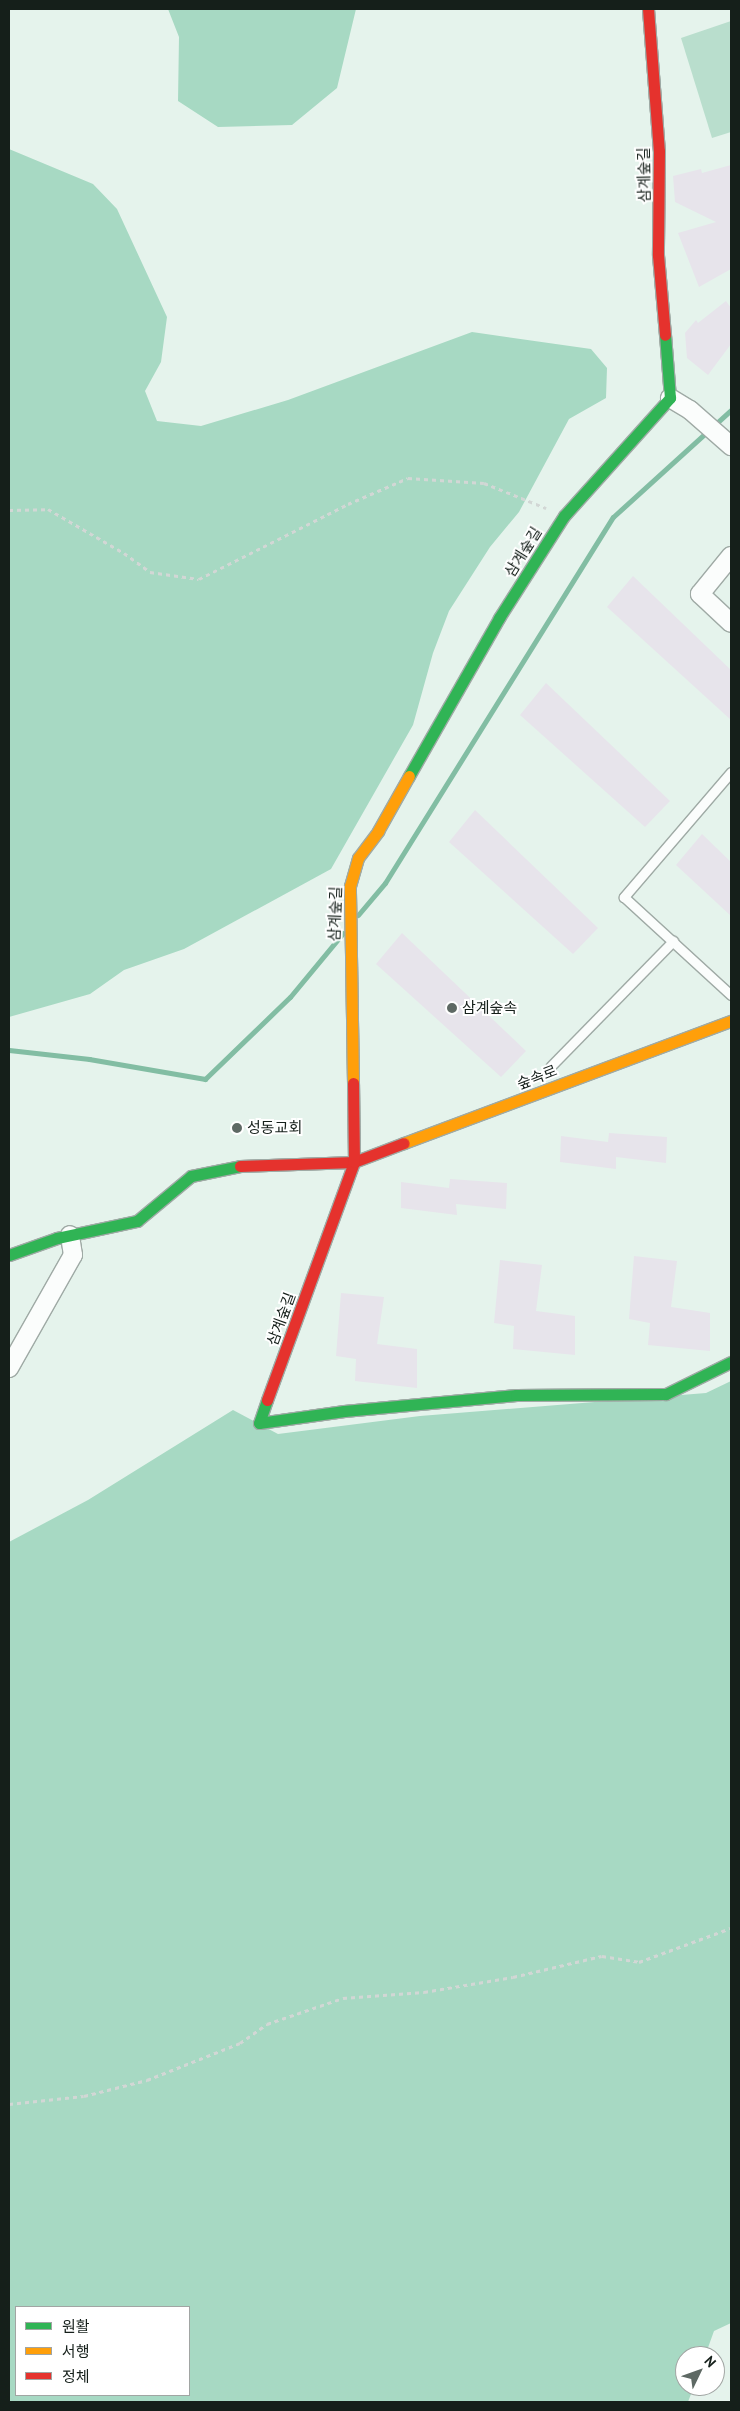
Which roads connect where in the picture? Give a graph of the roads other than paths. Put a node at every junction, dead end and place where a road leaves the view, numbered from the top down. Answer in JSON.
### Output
{"nodes":[{"id":1,"x":648,"y":9,"type":"edge"},
{"id":2,"x":670,"y":398,"type":"junction"},
{"id":3,"x":729,"y":443,"type":"edge"},
{"id":4,"x":731,"y":556,"type":"edge"},
{"id":5,"x":731,"y":623,"type":"edge"},
{"id":6,"x":731,"y":772,"type":"edge"},
{"id":7,"x":672,"y":942,"type":"junction"},
{"id":8,"x":731,"y":996,"type":"edge"},
{"id":9,"x":731,"y":1021,"type":"edge"},
{"id":10,"x":551,"y":1066,"type":"dead end"},
{"id":11,"x":354,"y":1162,"type":"junction"},
{"id":12,"x":70,"y":1236,"type":"junction"},
{"id":13,"x":9,"y":1255,"type":"edge"},
{"id":14,"x":731,"y":1362,"type":"edge"},
{"id":15,"x":9,"y":1368,"type":"edge"}],
"edges":[{"from":1,"to":2,"type":"street","name":"삼계숲길"},
{"from":2,"to":3,"type":"street"},
{"from":2,"to":11,"type":"street","name":"삼계숲길"},
{"from":4,"to":5,"type":"street"},
{"from":6,"to":7,"type":"lane"},
{"from":7,"to":8,"type":"lane"},
{"from":7,"to":10,"type":"lane"},
{"from":9,"to":11,"type":"street","name":"숲속로"},
{"from":11,"to":12,"type":"street","name":"숲속로"},
{"from":11,"to":14,"type":"street","name":"삼계숲길"},
{"from":12,"to":13,"type":"street","name":"숲속로"},
{"from":12,"to":15,"type":"street"}]}
